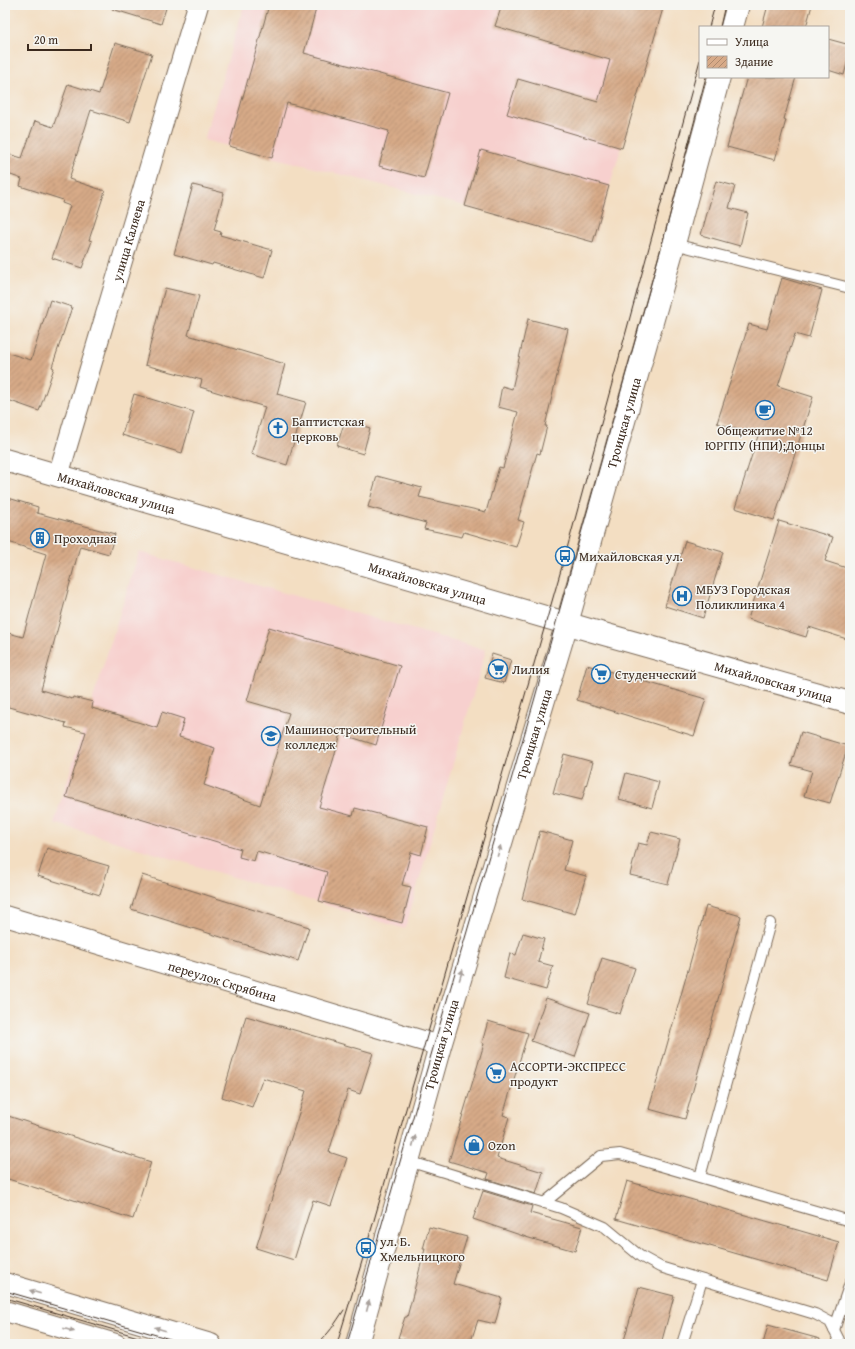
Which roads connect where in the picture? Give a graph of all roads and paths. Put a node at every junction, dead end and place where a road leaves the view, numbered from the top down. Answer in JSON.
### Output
{"nodes":[{"id":1,"x":198,"y":5,"type":"edge"},
{"id":2,"x":738,"y":5,"type":"edge"},
{"id":3,"x":732,"y":26,"type":"edge"},
{"id":4,"x":719,"y":78,"type":"edge"},
{"id":5,"x":674,"y":244,"type":"junction"},
{"id":6,"x":850,"y":288,"type":"edge"},
{"id":7,"x":5,"y":460,"type":"edge"},
{"id":8,"x":58,"y":476,"type":"junction"},
{"id":9,"x":567,"y":623,"type":"junction"},
{"id":10,"x":850,"y":703,"type":"edge"},
{"id":11,"x":5,"y":916,"type":"edge"},
{"id":12,"x":770,"y":923,"type":"dead end"},
{"id":13,"x":440,"y":1046,"type":"junction"},
{"id":14,"x":408,"y":1161,"type":"junction"},
{"id":15,"x":700,"y":1178,"type":"junction"},
{"id":16,"x":544,"y":1203,"type":"junction"},
{"id":17,"x":850,"y":1221,"type":"edge"},
{"id":18,"x":702,"y":1280,"type":"junction"},
{"id":19,"x":850,"y":1282,"type":"edge"},
{"id":20,"x":5,"y":1283,"type":"edge"},
{"id":21,"x":5,"y":1311,"type":"edge"},
{"id":22,"x":834,"y":1330,"type":"junction"},
{"id":23,"x":116,"y":1344,"type":"edge"},
{"id":24,"x":211,"y":1344,"type":"edge"},
{"id":25,"x":357,"y":1344,"type":"edge"},
{"id":26,"x":682,"y":1344,"type":"edge"},
{"id":27,"x":838,"y":1344,"type":"edge"}],
"edges":[{"from":1,"to":8,"type":"street","name":"улица Каляева"},
{"from":2,"to":3,"type":"street"},
{"from":4,"to":5,"type":"street","name":"Троицкая улица"},
{"from":5,"to":6,"type":"lane"},
{"from":5,"to":9,"type":"street","name":"Троицкая улица"},
{"from":7,"to":8,"type":"street","name":"Михайловская улица"},
{"from":8,"to":9,"type":"street","name":"Михайловская улица"},
{"from":9,"to":10,"type":"street","name":"Михайловская улица"},
{"from":13,"to":9,"type":"street","name":"Троицкая улица","one_way":true},
{"from":11,"to":13,"type":"street","name":"переулок Скрябина"},
{"from":12,"to":15,"type":"lane"},
{"from":14,"to":13,"type":"street","name":"Троицкая улица","one_way":true},
{"from":14,"to":16,"type":"lane"},
{"from":25,"to":14,"type":"street","name":"Троицкая улица","one_way":true},
{"from":15,"to":16,"type":"lane"},
{"from":15,"to":17,"type":"lane"},
{"from":16,"to":18,"type":"lane"},
{"from":18,"to":22,"type":"lane"},
{"from":18,"to":26,"type":"lane"},
{"from":19,"to":22,"type":"lane"},
{"from":24,"to":20,"type":"street","one_way":true},
{"from":21,"to":23,"type":"street","one_way":true},
{"from":22,"to":27,"type":"lane"}]}
